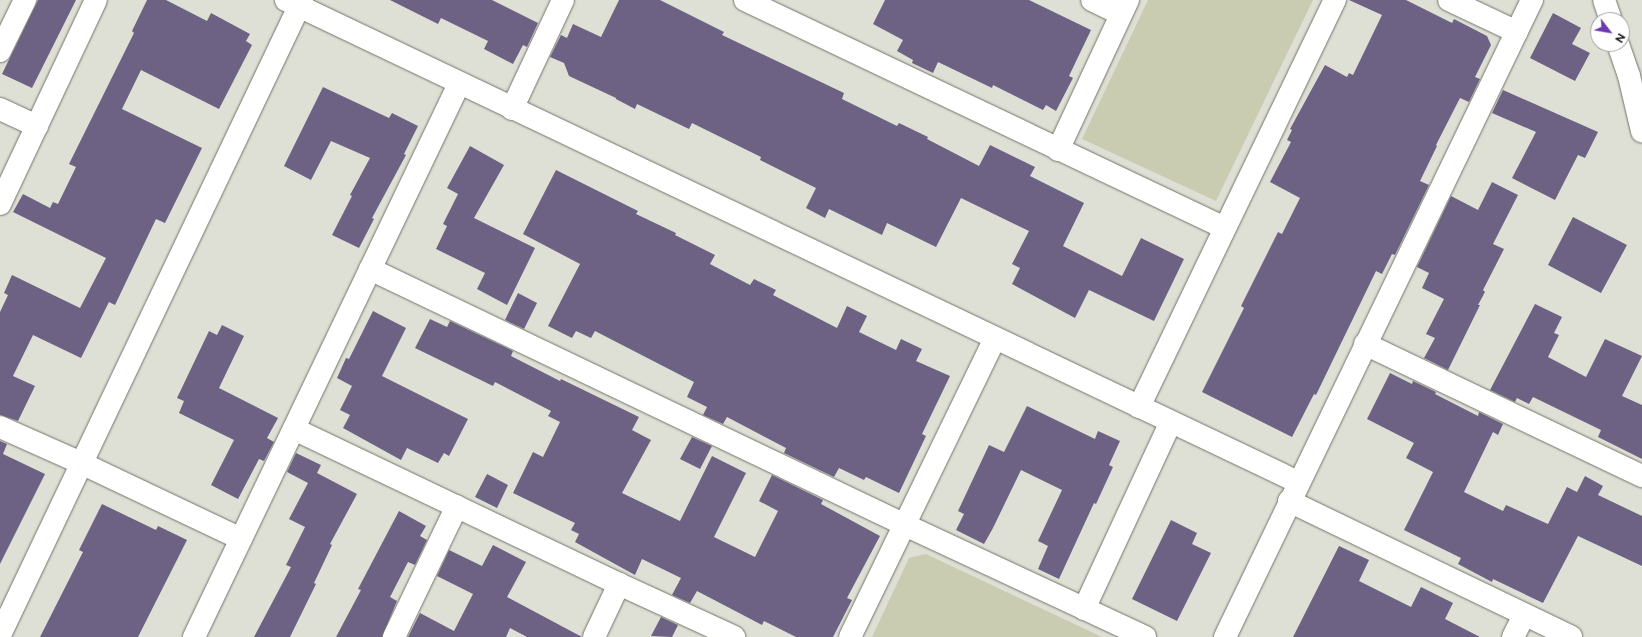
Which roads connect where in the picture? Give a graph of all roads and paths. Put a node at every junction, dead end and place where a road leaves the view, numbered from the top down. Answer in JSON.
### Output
{"nodes":[{"id":1,"x":25,"y":0,"type":"edge"},
{"id":2,"x":96,"y":0,"type":"edge"},
{"id":3,"x":563,"y":0,"type":"edge"},
{"id":4,"x":745,"y":0,"type":"edge"},
{"id":5,"x":1092,"y":0,"type":"edge"},
{"id":6,"x":1335,"y":0,"type":"edge"},
{"id":7,"x":1449,"y":0,"type":"edge"},
{"id":8,"x":1532,"y":0,"type":"edge"},
{"id":9,"x":1604,"y":0,"type":"edge"},
{"id":10,"x":296,"y":2,"type":"edge"},
{"id":11,"x":1125,"y":7,"type":"edge"},
{"id":12,"x":1608,"y":12,"type":"edge"},
{"id":13,"x":1517,"y":32,"type":"junction"},
{"id":14,"x":0,"y":51,"type":"edge"},
{"id":15,"x":1621,"y":52,"type":"edge"},
{"id":16,"x":459,"y":84,"type":"junction"},
{"id":17,"x":0,"y":109,"type":"edge"},
{"id":18,"x":512,"y":109,"type":"junction"},
{"id":19,"x":36,"y":126,"type":"junction"},
{"id":20,"x":1642,"y":131,"type":"edge"},
{"id":21,"x":1058,"y":150,"type":"junction"},
{"id":22,"x":0,"y":204,"type":"edge"},
{"id":23,"x":1225,"y":228,"type":"junction"},
{"id":24,"x":370,"y":268,"type":"junction"},
{"id":25,"x":995,"y":338,"type":"junction"},
{"id":26,"x":1365,"y":344,"type":"junction"},
{"id":27,"x":1139,"y":407,"type":"junction"},
{"id":28,"x":1171,"y":422,"type":"junction"},
{"id":29,"x":0,"y":427,"type":"edge"},
{"id":30,"x":294,"y":429,"type":"junction"},
{"id":31,"x":81,"y":463,"type":"junction"},
{"id":32,"x":1642,"y":476,"type":"edge"},
{"id":33,"x":1294,"y":491,"type":"junction"},
{"id":34,"x":457,"y":506,"type":"junction"},
{"id":35,"x":905,"y":525,"type":"junction"},
{"id":36,"x":241,"y":539,"type":"junction"},
{"id":37,"x":619,"y":584,"type":"junction"},
{"id":38,"x":1084,"y":608,"type":"junction"},
{"id":39,"x":1524,"y":615,"type":"junction"},
{"id":40,"x":0,"y":635,"type":"edge"},
{"id":41,"x":194,"y":637,"type":"edge"},
{"id":42,"x":394,"y":637,"type":"edge"},
{"id":43,"x":594,"y":637,"type":"edge"},
{"id":44,"x":734,"y":637,"type":"edge"},
{"id":45,"x":850,"y":637,"type":"edge"},
{"id":46,"x":1145,"y":637,"type":"edge"},
{"id":47,"x":1225,"y":637,"type":"edge"},
{"id":48,"x":1514,"y":637,"type":"edge"},
{"id":49,"x":1571,"y":637,"type":"edge"}],
"edges":[{"from":1,"to":14,"type":"street"},
{"from":2,"to":19,"type":"street"},
{"from":3,"to":18,"type":"street"},
{"from":4,"to":21,"type":"street"},
{"from":5,"to":11,"type":"street"},
{"from":6,"to":23,"type":"street"},
{"from":7,"to":13,"type":"street"},
{"from":8,"to":13,"type":"street"},
{"from":9,"to":12,"type":"street"},
{"from":10,"to":16,"type":"street"},
{"from":10,"to":31,"type":"street"},
{"from":11,"to":21,"type":"street"},
{"from":13,"to":26,"type":"street"},
{"from":15,"to":20,"type":"street"},
{"from":16,"to":18,"type":"street"},
{"from":16,"to":24,"type":"street"},
{"from":17,"to":19,"type":"street"},
{"from":18,"to":25,"type":"street"},
{"from":19,"to":22,"type":"street"},
{"from":21,"to":23,"type":"street"},
{"from":23,"to":27,"type":"street"},
{"from":24,"to":30,"type":"street"},
{"from":24,"to":35,"type":"street"},
{"from":25,"to":27,"type":"street"},
{"from":25,"to":35,"type":"street"},
{"from":26,"to":32,"type":"street"},
{"from":26,"to":33,"type":"street"},
{"from":27,"to":28,"type":"street"},
{"from":28,"to":33,"type":"street"},
{"from":28,"to":38,"type":"street"},
{"from":29,"to":31,"type":"street"},
{"from":30,"to":34,"type":"street"},
{"from":30,"to":36,"type":"street"},
{"from":31,"to":36,"type":"street"},
{"from":31,"to":40,"type":"street"},
{"from":33,"to":39,"type":"street"},
{"from":33,"to":47,"type":"street"},
{"from":34,"to":37,"type":"street"},
{"from":34,"to":42,"type":"street"},
{"from":35,"to":38,"type":"street"},
{"from":35,"to":45,"type":"street"},
{"from":36,"to":41,"type":"street"},
{"from":37,"to":43,"type":"street"},
{"from":37,"to":44,"type":"street"},
{"from":38,"to":46,"type":"street"},
{"from":39,"to":48,"type":"street"},
{"from":39,"to":49,"type":"street"}]}
